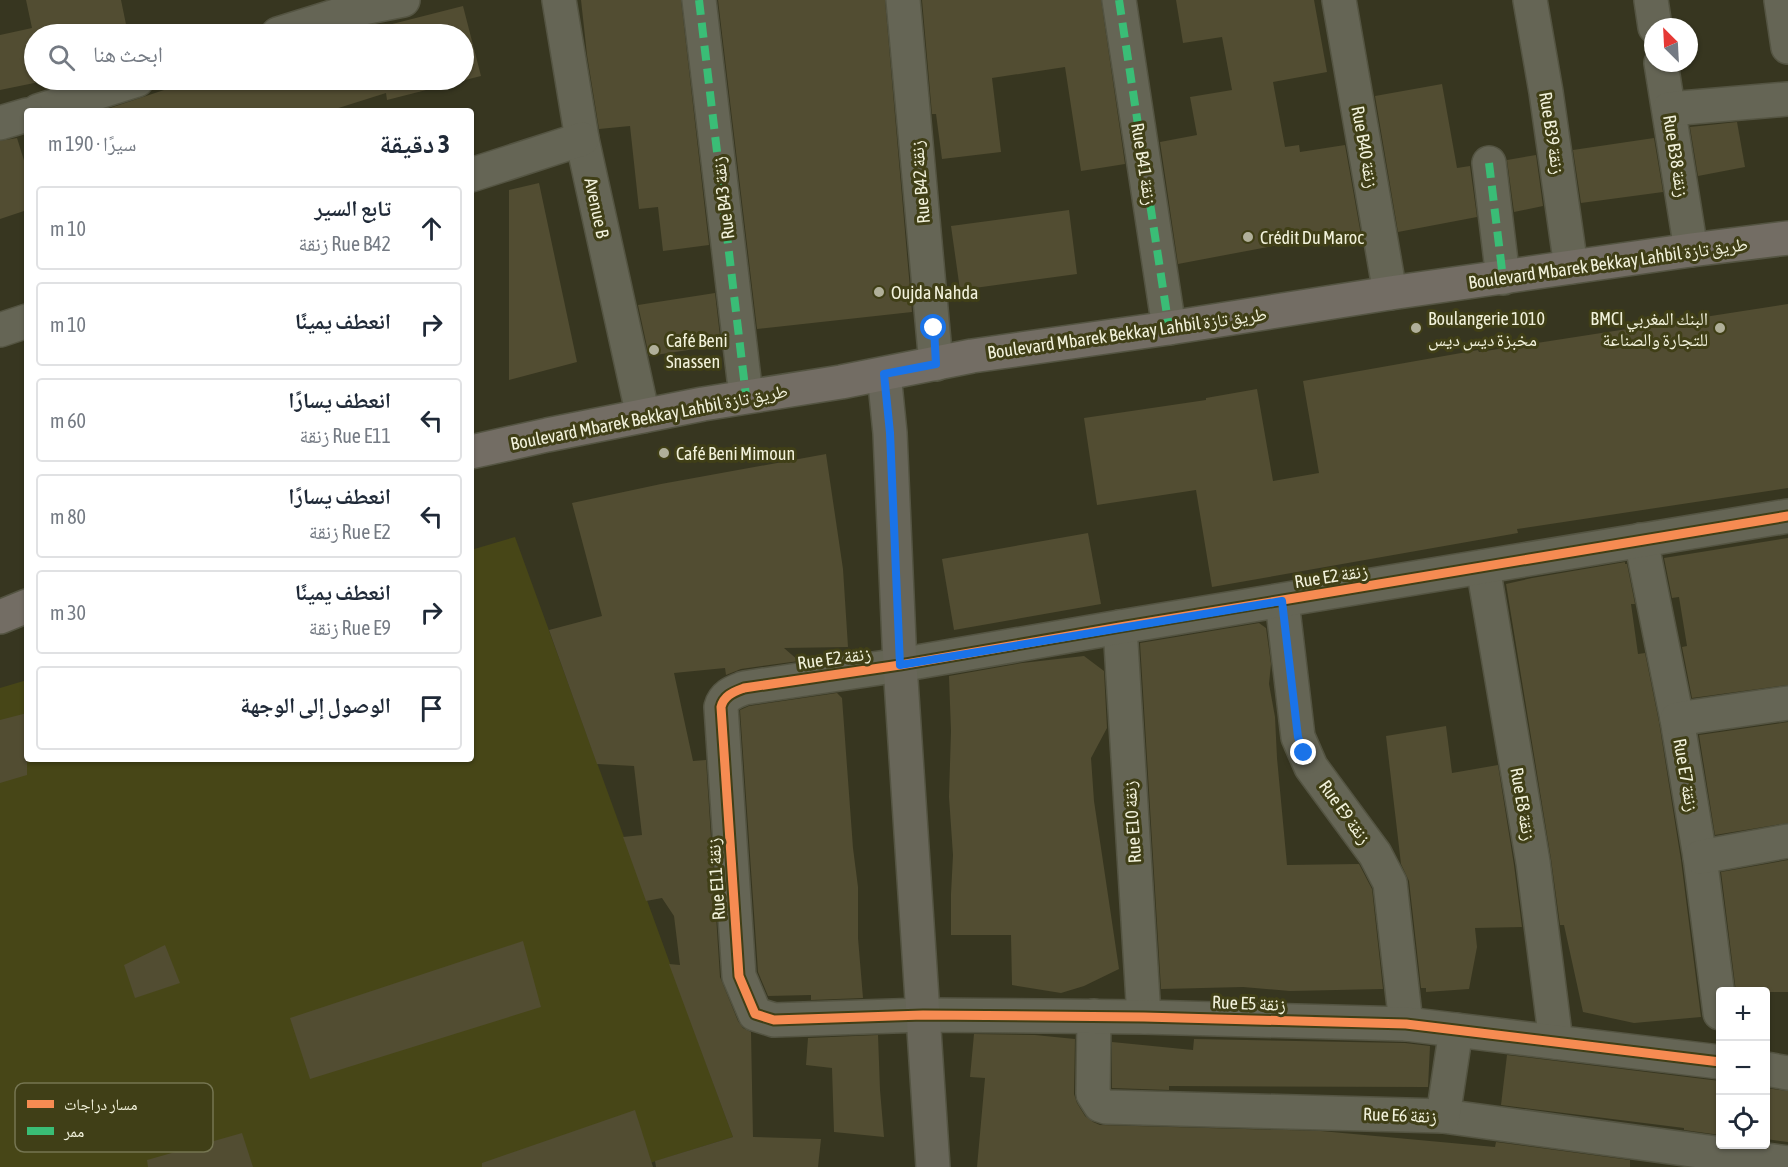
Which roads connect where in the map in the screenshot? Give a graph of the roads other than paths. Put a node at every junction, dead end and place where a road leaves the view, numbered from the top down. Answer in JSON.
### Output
{"nodes":[{"id":1,"x":403,"y":0,"type":"edge"},
{"id":2,"x":559,"y":0,"type":"edge"},
{"id":3,"x":699,"y":0,"type":"edge"},
{"id":4,"x":903,"y":0,"type":"edge"},
{"id":5,"x":1119,"y":0,"type":"edge"},
{"id":6,"x":1339,"y":0,"type":"edge"},
{"id":7,"x":1530,"y":0,"type":"edge"},
{"id":8,"x":1651,"y":0,"type":"edge"},
{"id":9,"x":1781,"y":0,"type":"edge"},
{"id":10,"x":357,"y":5,"type":"edge"},
{"id":11,"x":1654,"y":18,"type":"edge"},
{"id":12,"x":305,"y":24,"type":"edge"},
{"id":13,"x":1788,"y":47,"type":"edge"},
{"id":14,"x":1663,"y":72,"type":"edge"},
{"id":15,"x":105,"y":90,"type":"edge"},
{"id":16,"x":1788,"y":99,"type":"edge"},
{"id":17,"x":48,"y":108,"type":"edge"},
{"id":18,"x":1669,"y":109,"type":"junction"},
{"id":19,"x":24,"y":116,"type":"edge"},
{"id":20,"x":0,"y":123,"type":"edge"},
{"id":21,"x":582,"y":139,"type":"junction"},
{"id":22,"x":1489,"y":163,"type":"dead end"},
{"id":23,"x":474,"y":174,"type":"edge"},
{"id":24,"x":1788,"y":238,"type":"edge"},
{"id":25,"x":1691,"y":250,"type":"junction"},
{"id":26,"x":1571,"y":267,"type":"junction"},
{"id":27,"x":1503,"y":278,"type":"junction"},
{"id":28,"x":1390,"y":293,"type":"junction"},
{"id":29,"x":24,"y":322,"type":"edge"},
{"id":30,"x":1169,"y":328,"type":"junction"},
{"id":31,"x":0,"y":330,"type":"edge"},
{"id":32,"x":936,"y":364,"type":"junction"},
{"id":33,"x":884,"y":374,"type":"junction"},
{"id":34,"x":746,"y":396,"type":"junction"},
{"id":35,"x":643,"y":416,"type":"junction"},
{"id":36,"x":474,"y":451,"type":"edge"},
{"id":37,"x":1788,"y":516,"type":"edge"},
{"id":38,"x":1641,"y":540,"type":"junction"},
{"id":39,"x":1483,"y":567,"type":"junction"},
{"id":40,"x":1282,"y":601,"type":"junction"},
{"id":41,"x":24,"y":607,"type":"edge"},
{"id":42,"x":0,"y":617,"type":"edge"},
{"id":43,"x":1120,"y":627,"type":"junction"},
{"id":44,"x":900,"y":665,"type":"junction"},
{"id":45,"x":1788,"y":703,"type":"edge"},
{"id":46,"x":722,"y":718,"type":"joint"},
{"id":47,"x":1677,"y":719,"type":"junction"},
{"id":48,"x":1788,"y":841,"type":"edge"},
{"id":49,"x":1700,"y":857,"type":"junction"},
{"id":50,"x":1717,"y":987,"type":"edge"},
{"id":51,"x":923,"y":1015,"type":"junction"},
{"id":52,"x":1094,"y":1016,"type":"junction"},
{"id":53,"x":1144,"y":1017,"type":"junction"},
{"id":54,"x":774,"y":1020,"type":"joint"},
{"id":55,"x":1406,"y":1024,"type":"junction"},
{"id":56,"x":1456,"y":1030,"type":"junction"},
{"id":57,"x":1556,"y":1042,"type":"junction"},
{"id":58,"x":1716,"y":1062,"type":"edge"},
{"id":59,"x":1770,"y":1070,"type":"edge"},
{"id":60,"x":1788,"y":1073,"type":"edge"},
{"id":61,"x":1443,"y":1116,"type":"junction"},
{"id":62,"x":1788,"y":1163,"type":"edge"},
{"id":63,"x":933,"y":1167,"type":"edge"}],
"edges":[{"from":1,"to":10,"type":"street"},
{"from":2,"to":21,"type":"street","name":"Avenue B"},
{"from":3,"to":34,"type":"street","name":"Rue B43 زنقة"},
{"from":4,"to":32,"type":"street","name":"Rue B42 زنقة"},
{"from":5,"to":30,"type":"street","name":"Rue B41 زنقة"},
{"from":6,"to":28,"type":"street","name":"Rue B40 زنقة"},
{"from":7,"to":26,"type":"street","name":"Rue B39 زنقة"},
{"from":8,"to":11,"type":"street"},
{"from":9,"to":13,"type":"street"},
{"from":10,"to":12,"type":"street"},
{"from":14,"to":18,"type":"street","name":"Rue B38 زنقة"},
{"from":15,"to":17,"type":"street"},
{"from":16,"to":18,"type":"street"},
{"from":18,"to":25,"type":"street","name":"Rue B38 زنقة"},
{"from":19,"to":20,"type":"street"},
{"from":21,"to":23,"type":"street"},
{"from":21,"to":35,"type":"street","name":"Avenue B"},
{"from":22,"to":27,"type":"street"},
{"from":24,"to":25,"type":"main road","name":"Boulevard Mbarek Bekkay Lahbil طريق تازة"},
{"from":25,"to":26,"type":"main road","name":"Boulevard Mbarek Bekkay Lahbil طريق تازة"},
{"from":26,"to":27,"type":"main road","name":"Boulevard Mbarek Bekkay Lahbil طريق تازة"},
{"from":27,"to":28,"type":"main road","name":"Boulevard Mbarek Bekkay Lahbil طريق تازة"},
{"from":28,"to":30,"type":"main road","name":"Boulevard Mbarek Bekkay Lahbil طريق تازة"},
{"from":29,"to":31,"type":"street"},
{"from":30,"to":32,"type":"main road","name":"Boulevard Mbarek Bekkay Lahbil طريق تازة"},
{"from":32,"to":33,"type":"main road","name":"Boulevard Mbarek Bekkay Lahbil طريق تازة"},
{"from":33,"to":34,"type":"main road","name":"Boulevard Mbarek Bekkay Lahbil طريق تازة"},
{"from":33,"to":44,"type":"street"},
{"from":34,"to":35,"type":"main road","name":"Boulevard Mbarek Bekkay Lahbil طريق تازة"},
{"from":35,"to":36,"type":"main road","name":"Boulevard Mbarek Bekkay Lahbil طريق تازة"},
{"from":37,"to":38,"type":"street","name":"Rue E2 زنقة"},
{"from":38,"to":39,"type":"street","name":"Rue E2 زنقة"},
{"from":38,"to":47,"type":"street","name":"Rue E7 زنقة"},
{"from":39,"to":40,"type":"street","name":"Rue E2 زنقة"},
{"from":39,"to":57,"type":"street","name":"Rue E8 زنقة"},
{"from":40,"to":43,"type":"street","name":"Rue E2 زنقة"},
{"from":40,"to":55,"type":"street","name":"Rue E9 زنقة"},
{"from":41,"to":42,"type":"main road"},
{"from":43,"to":44,"type":"street","name":"Rue E2 زنقة"},
{"from":43,"to":53,"type":"street","name":"Rue E10 زنقة"},
{"from":44,"to":46,"type":"street","name":"Rue E2 زنقة"},
{"from":44,"to":51,"type":"street"},
{"from":45,"to":47,"type":"street"},
{"from":46,"to":54,"type":"street","name":"Rue E11 زنقة"},
{"from":47,"to":49,"type":"street","name":"Rue E7 زنقة"},
{"from":48,"to":49,"type":"street"},
{"from":49,"to":50,"type":"street","name":"Rue E7 زنقة"},
{"from":51,"to":52,"type":"street","name":"Rue E5 زنقة"},
{"from":51,"to":54,"type":"street","name":"Rue E5 زنقة"},
{"from":51,"to":63,"type":"street"},
{"from":52,"to":53,"type":"street","name":"Rue E5 زنقة"},
{"from":52,"to":61,"type":"street","name":"Rue E6 زنقة"},
{"from":53,"to":55,"type":"street","name":"Rue E5 زنقة"},
{"from":55,"to":56,"type":"street","name":"Rue E5 زنقة"},
{"from":56,"to":57,"type":"street","name":"Rue E5 زنقة"},
{"from":56,"to":61,"type":"street"},
{"from":57,"to":58,"type":"street","name":"Rue E5 زنقة"},
{"from":59,"to":60,"type":"street"},
{"from":61,"to":62,"type":"street","name":"Rue E6 زنقة"}]}
